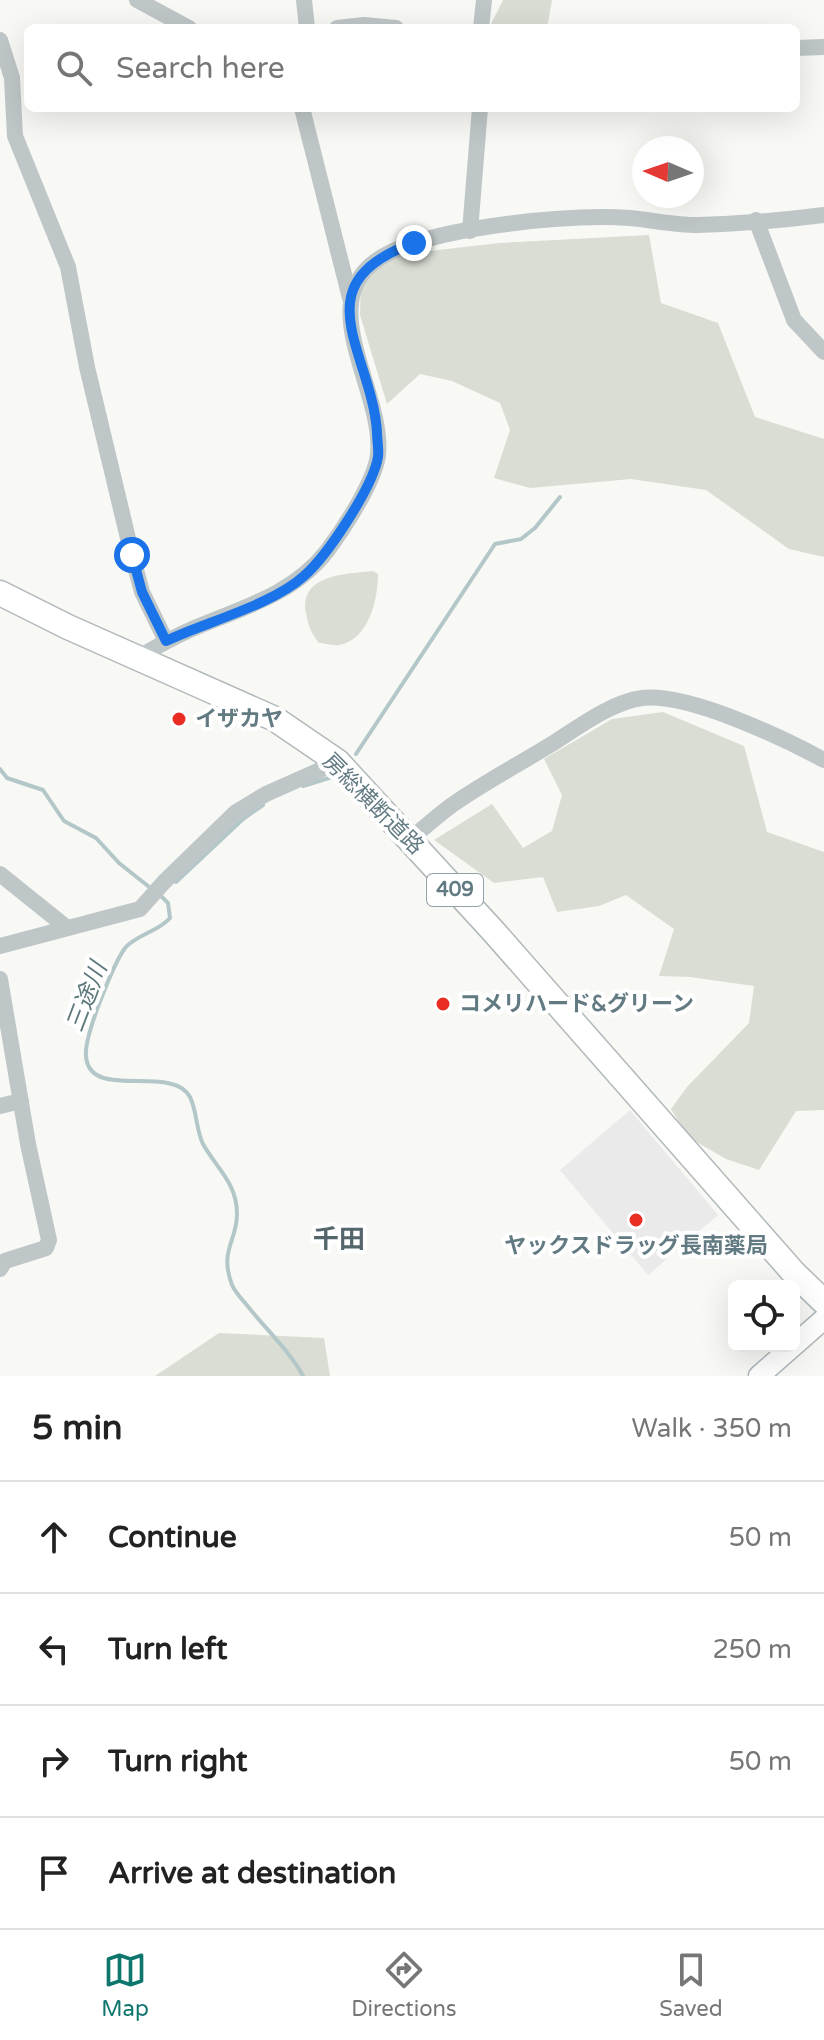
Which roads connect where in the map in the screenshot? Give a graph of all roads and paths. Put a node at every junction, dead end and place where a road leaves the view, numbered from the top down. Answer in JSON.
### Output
{"nodes":[{"id":1,"x":137,"y":0,"type":"edge"},
{"id":2,"x":304,"y":0,"type":"edge"},
{"id":3,"x":484,"y":0,"type":"edge"},
{"id":4,"x":182,"y":24,"type":"edge"},
{"id":5,"x":307,"y":24,"type":"edge"},
{"id":6,"x":481,"y":24,"type":"edge"},
{"id":7,"x":0,"y":40,"type":"edge"},
{"id":8,"x":824,"y":47,"type":"edge"},
{"id":9,"x":800,"y":48,"type":"edge"},
{"id":10,"x":303,"y":112,"type":"edge"},
{"id":11,"x":480,"y":112,"type":"edge"},
{"id":12,"x":824,"y":215,"type":"edge"},
{"id":13,"x":756,"y":220,"type":"junction"},
{"id":14,"x":470,"y":231,"type":"junction"},
{"id":15,"x":350,"y":298,"type":"junction"},
{"id":16,"x":824,"y":352,"type":"edge"},
{"id":17,"x":0,"y":593,"type":"edge"},
{"id":18,"x":166,"y":641,"type":"junction"},
{"id":19,"x":139,"y":657,"type":"junction"},
{"id":20,"x":824,"y":760,"type":"edge"},
{"id":21,"x":338,"y":762,"type":"junction"},
{"id":22,"x":409,"y":840,"type":"junction"},
{"id":23,"x":0,"y":874,"type":"edge"},
{"id":24,"x":66,"y":927,"type":"junction"},
{"id":25,"x":0,"y":946,"type":"edge"},
{"id":26,"x":0,"y":979,"type":"edge"},
{"id":27,"x":21,"y":1101,"type":"junction"},
{"id":28,"x":0,"y":1106,"type":"edge"},
{"id":29,"x":0,"y":1269,"type":"edge"},
{"id":30,"x":824,"y":1302,"type":"edge"},
{"id":31,"x":822,"y":1325,"type":"edge"},
{"id":32,"x":759,"y":1376,"type":"edge"}],
"edges":[{"from":1,"to":4,"type":"street"},
{"from":2,"to":5,"type":"street"},
{"from":3,"to":6,"type":"street"},
{"from":7,"to":18,"type":"street"},
{"from":8,"to":9,"type":"street"},
{"from":10,"to":15,"type":"street"},
{"from":11,"to":14,"type":"street"},
{"from":12,"to":13,"type":"street"},
{"from":13,"to":14,"type":"street"},
{"from":13,"to":16,"type":"street"},
{"from":14,"to":15,"type":"street"},
{"from":15,"to":18,"type":"street"},
{"from":17,"to":19,"type":"highway","name":"房総横断道路","number":"409"},
{"from":18,"to":19,"type":"street"},
{"from":19,"to":21,"type":"highway","name":"房総横断道路","number":"409"},
{"from":20,"to":22,"type":"street"},
{"from":21,"to":22,"type":"highway","name":"房総横断道路","number":"409"},
{"from":21,"to":24,"type":"street"},
{"from":22,"to":30,"type":"highway","name":"房総横断道路","number":"409"},
{"from":23,"to":24,"type":"street"},
{"from":24,"to":25,"type":"street"},
{"from":26,"to":27,"type":"street"},
{"from":27,"to":28,"type":"street"},
{"from":27,"to":29,"type":"street"},
{"from":31,"to":32,"type":"main road"}]}
